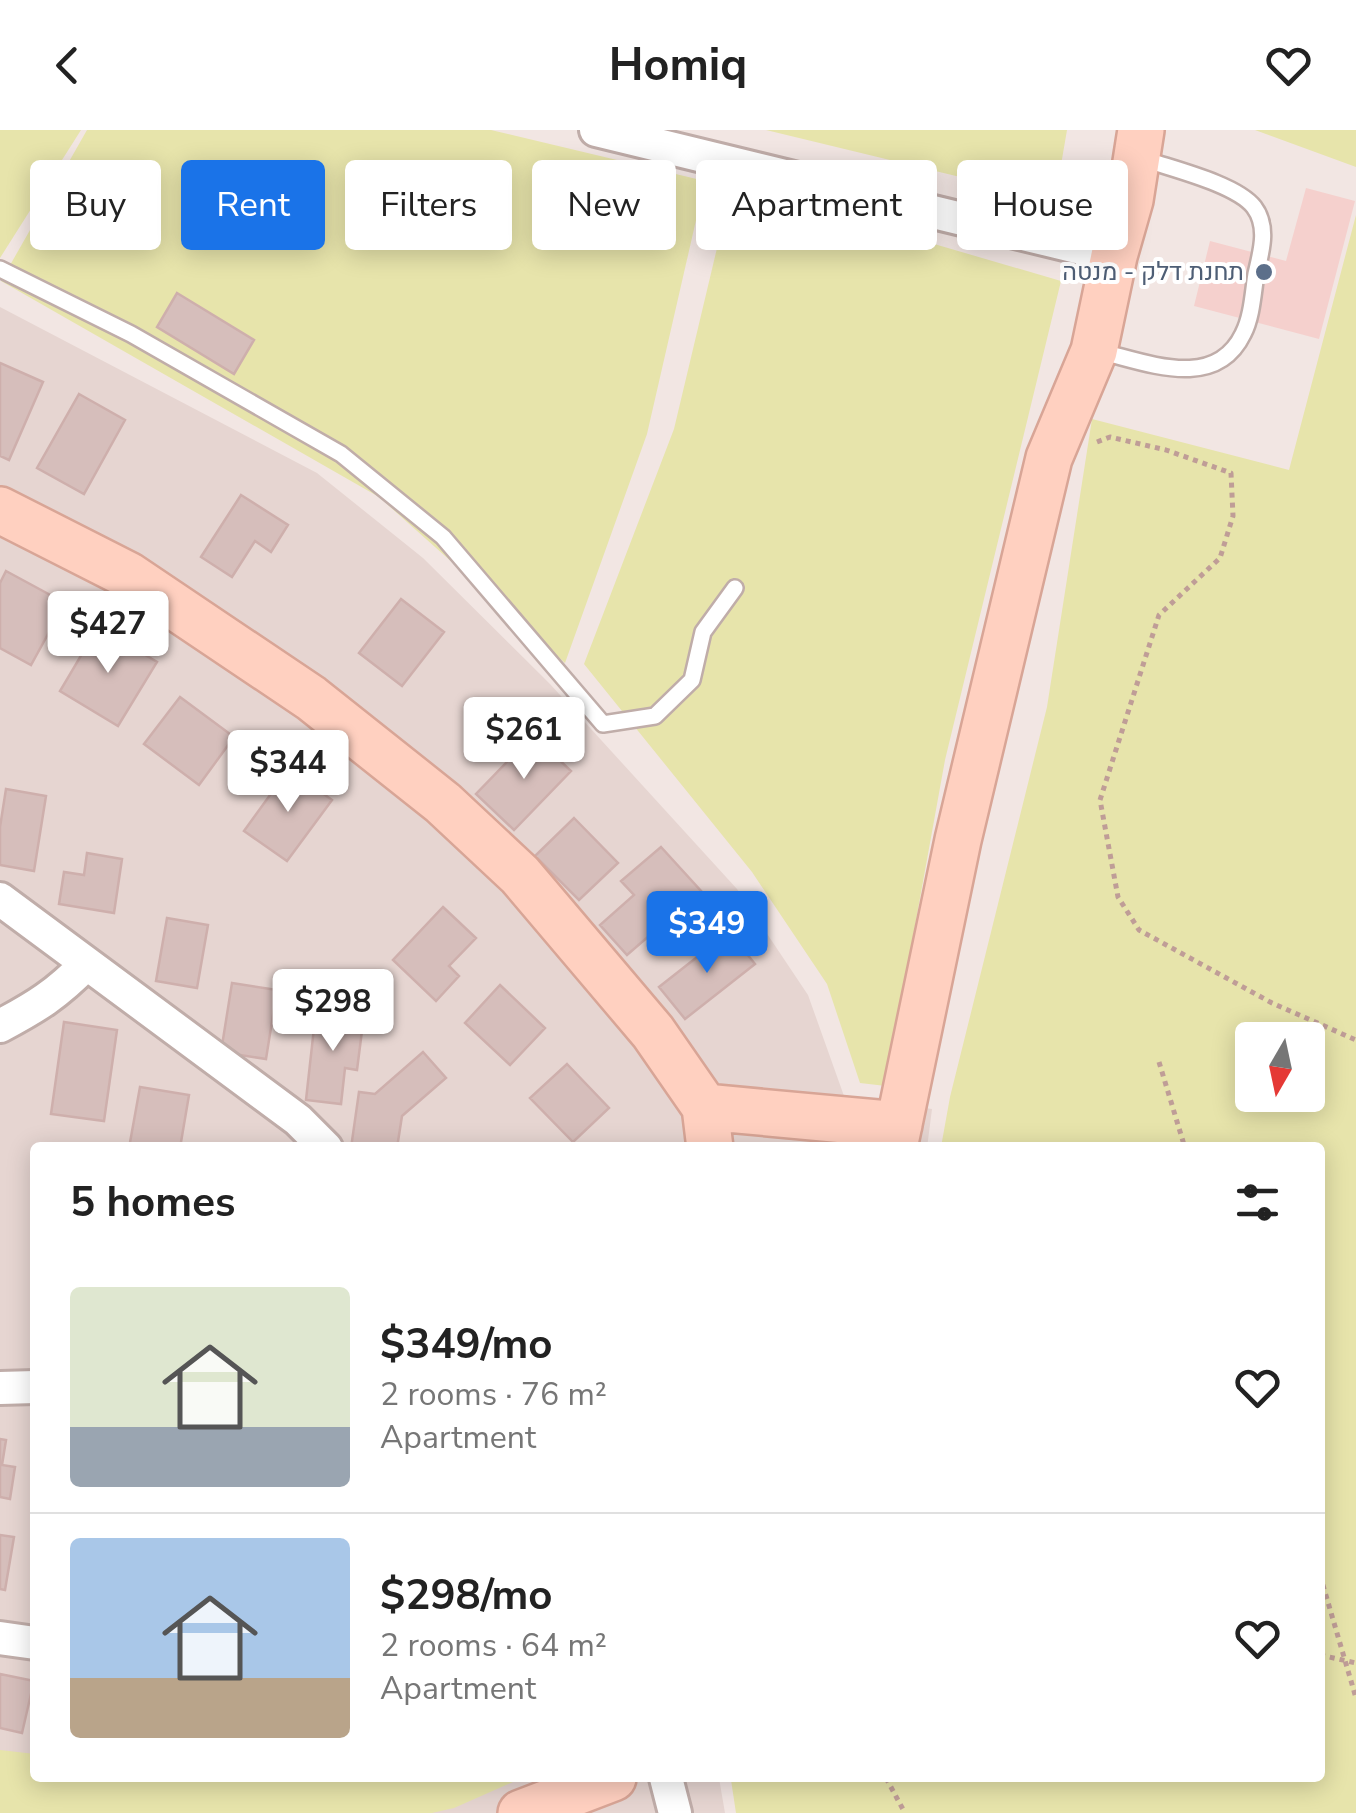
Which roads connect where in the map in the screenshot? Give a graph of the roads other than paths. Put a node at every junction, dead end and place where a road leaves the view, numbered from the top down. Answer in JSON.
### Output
{"nodes":[{"id":1,"x":596,"y":130,"type":"edge"},
{"id":2,"x":1146,"y":155,"type":"edge"},
{"id":3,"x":1114,"y":256,"type":"junction"},
{"id":4,"x":0,"y":270,"type":"edge"},
{"id":5,"x":1094,"y":351,"type":"junction"},
{"id":6,"x":0,"y":510,"type":"edge"},
{"id":7,"x":735,"y":588,"type":"dead end"},
{"id":8,"x":0,"y":899,"type":"edge"},
{"id":9,"x":86,"y":964,"type":"junction"},
{"id":10,"x":0,"y":1026,"type":"edge"},
{"id":11,"x":707,"y":1127,"type":"edge"},
{"id":12,"x":897,"y":1136,"type":"edge"},
{"id":13,"x":320,"y":1142,"type":"edge"},
{"id":14,"x":30,"y":1387,"type":"edge"},
{"id":15,"x":0,"y":1388,"type":"edge"},
{"id":16,"x":0,"y":1638,"type":"edge"},
{"id":17,"x":30,"y":1642,"type":"edge"},
{"id":18,"x":604,"y":1782,"type":"edge"},
{"id":19,"x":667,"y":1782,"type":"edge"},
{"id":20,"x":521,"y":1813,"type":"edge"},
{"id":21,"x":675,"y":1813,"type":"edge"}],
"edges":[{"from":1,"to":3,"type":"street"},
{"from":2,"to":3,"type":"street"},
{"from":2,"to":5,"type":"lane"},
{"from":3,"to":5,"type":"street"},
{"from":4,"to":7,"type":"lane"},
{"from":5,"to":12,"type":"street"},
{"from":6,"to":11,"type":"street"},
{"from":8,"to":9,"type":"street"},
{"from":9,"to":10,"type":"street"},
{"from":9,"to":13,"type":"street"},
{"from":11,"to":12,"type":"street"},
{"from":14,"to":15,"type":"street"},
{"from":16,"to":17,"type":"street"},
{"from":18,"to":20,"type":"street"},
{"from":19,"to":21,"type":"street"}]}
